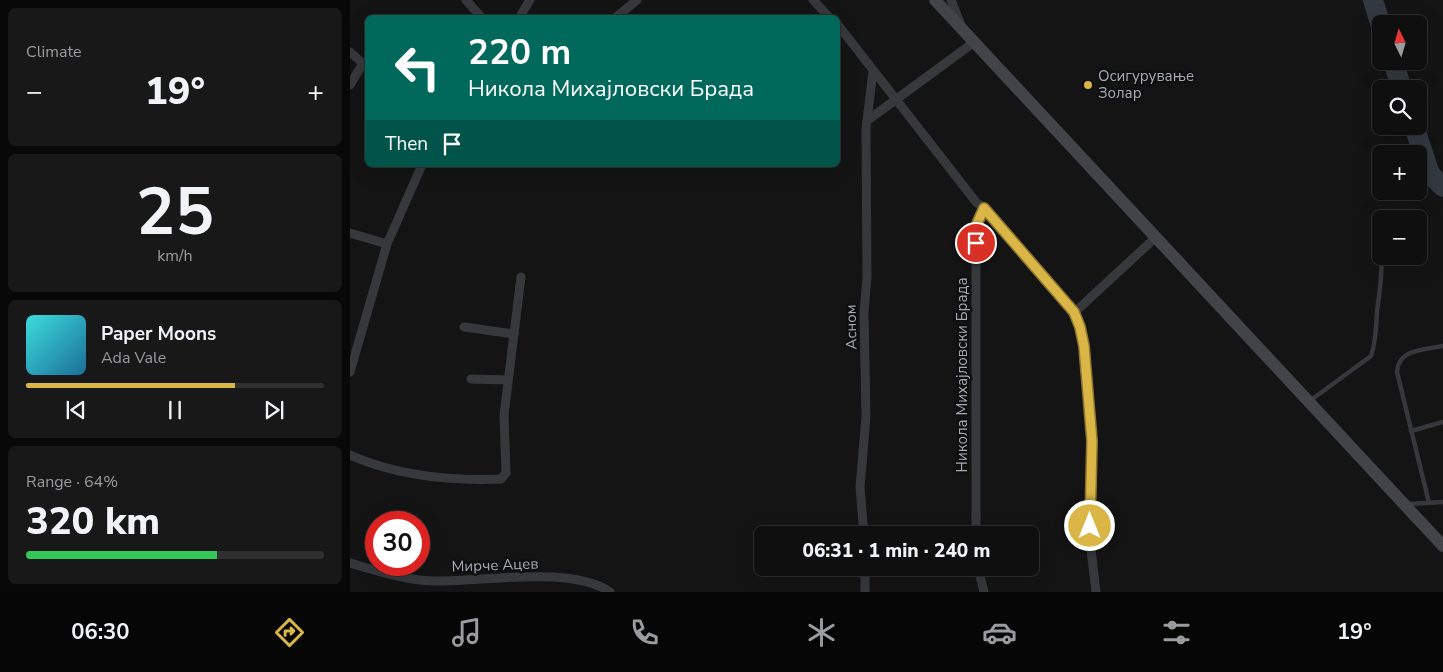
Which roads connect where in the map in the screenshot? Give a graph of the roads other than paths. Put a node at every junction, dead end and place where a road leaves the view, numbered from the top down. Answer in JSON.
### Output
{"nodes":[{"id":1,"x":466,"y":0,"type":"edge"},
{"id":2,"x":530,"y":0,"type":"edge"},
{"id":3,"x":637,"y":0,"type":"edge"},
{"id":4,"x":813,"y":0,"type":"edge"},
{"id":5,"x":935,"y":0,"type":"edge"},
{"id":6,"x":951,"y":0,"type":"edge"},
{"id":7,"x":479,"y":15,"type":"edge"},
{"id":8,"x":521,"y":15,"type":"edge"},
{"id":9,"x":619,"y":15,"type":"edge"},
{"id":10,"x":827,"y":15,"type":"edge"},
{"id":11,"x":840,"y":28,"type":"edge"},
{"id":12,"x":964,"y":33,"type":"junction"},
{"id":13,"x":973,"y":43,"type":"junction"},
{"id":14,"x":350,"y":52,"type":"edge"},
{"id":15,"x":365,"y":65,"type":"edge"},
{"id":16,"x":873,"y":71,"type":"junction"},
{"id":17,"x":350,"y":85,"type":"edge"},
{"id":18,"x":894,"y":100,"type":"junction"},
{"id":19,"x":868,"y":120,"type":"junction"},
{"id":20,"x":421,"y":167,"type":"edge"},
{"id":21,"x":984,"y":208,"type":"junction"},
{"id":22,"x":350,"y":232,"type":"edge"},
{"id":23,"x":1155,"y":238,"type":"junction"},
{"id":24,"x":387,"y":244,"type":"junction"},
{"id":25,"x":1382,"y":265,"type":"edge"},
{"id":26,"x":521,"y":277,"type":"dead end"},
{"id":27,"x":1074,"y":312,"type":"junction"},
{"id":28,"x":464,"y":328,"type":"dead end"},
{"id":29,"x":514,"y":334,"type":"junction"},
{"id":30,"x":354,"y":343,"type":"edge"},
{"id":31,"x":1443,"y":346,"type":"edge"},
{"id":32,"x":350,"y":372,"type":"edge"},
{"id":33,"x":471,"y":379,"type":"dead end"},
{"id":34,"x":508,"y":380,"type":"junction"},
{"id":35,"x":1308,"y":403,"type":"junction"},
{"id":36,"x":1443,"y":422,"type":"edge"},
{"id":37,"x":1411,"y":431,"type":"junction"},
{"id":38,"x":350,"y":455,"type":"edge"},
{"id":39,"x":1443,"y":502,"type":"edge"},
{"id":40,"x":1429,"y":503,"type":"junction"},
{"id":41,"x":1404,"y":504,"type":"junction"},
{"id":42,"x":863,"y":526,"type":"edge"},
{"id":43,"x":976,"y":526,"type":"edge"},
{"id":44,"x":1443,"y":546,"type":"edge"},
{"id":45,"x":350,"y":563,"type":"edge"},
{"id":46,"x":865,"y":576,"type":"edge"},
{"id":47,"x":980,"y":576,"type":"edge"},
{"id":48,"x":435,"y":581,"type":"junction"},
{"id":49,"x":434,"y":592,"type":"edge"},
{"id":50,"x":610,"y":592,"type":"edge"},
{"id":51,"x":865,"y":592,"type":"edge"},
{"id":52,"x":984,"y":592,"type":"edge"},
{"id":53,"x":1096,"y":592,"type":"edge"}],
"edges":[{"from":1,"to":7,"type":"street"},
{"from":2,"to":8,"type":"street"},
{"from":3,"to":9,"type":"street"},
{"from":4,"to":10,"type":"street"},
{"from":5,"to":12,"type":"main road"},
{"from":6,"to":12,"type":"street"},
{"from":11,"to":16,"type":"street"},
{"from":12,"to":13,"type":"main road"},
{"from":13,"to":18,"type":"street"},
{"from":13,"to":23,"type":"main road"},
{"from":14,"to":15,"type":"street"},
{"from":15,"to":17,"type":"street"},
{"from":16,"to":18,"type":"street"},
{"from":16,"to":19,"type":"street","name":"Асном"},
{"from":18,"to":19,"type":"street"},
{"from":18,"to":21,"type":"street"},
{"from":19,"to":42,"type":"street","name":"Асном"},
{"from":20,"to":24,"type":"street"},
{"from":21,"to":27,"type":"street"},
{"from":21,"to":43,"type":"street","name":"Никола Михајловски Брада"},
{"from":22,"to":24,"type":"street"},
{"from":23,"to":27,"type":"street"},
{"from":23,"to":35,"type":"main road"},
{"from":24,"to":30,"type":"street"},
{"from":25,"to":35,"type":"lane"},
{"from":26,"to":29,"type":"street"},
{"from":27,"to":53,"type":"street"},
{"from":28,"to":29,"type":"street"},
{"from":29,"to":34,"type":"street"},
{"from":30,"to":32,"type":"street"},
{"from":31,"to":37,"type":"lane"},
{"from":33,"to":34,"type":"street"},
{"from":34,"to":38,"type":"street"},
{"from":35,"to":41,"type":"main road"},
{"from":36,"to":37,"type":"lane"},
{"from":37,"to":40,"type":"lane"},
{"from":39,"to":40,"type":"lane"},
{"from":40,"to":41,"type":"lane"},
{"from":41,"to":44,"type":"main road"},
{"from":45,"to":48,"type":"street","name":"Мирче Ацев"},
{"from":46,"to":51,"type":"street"},
{"from":47,"to":52,"type":"street"},
{"from":48,"to":49,"type":"street"},
{"from":48,"to":50,"type":"street","name":"Мирче Ацев"}]}
